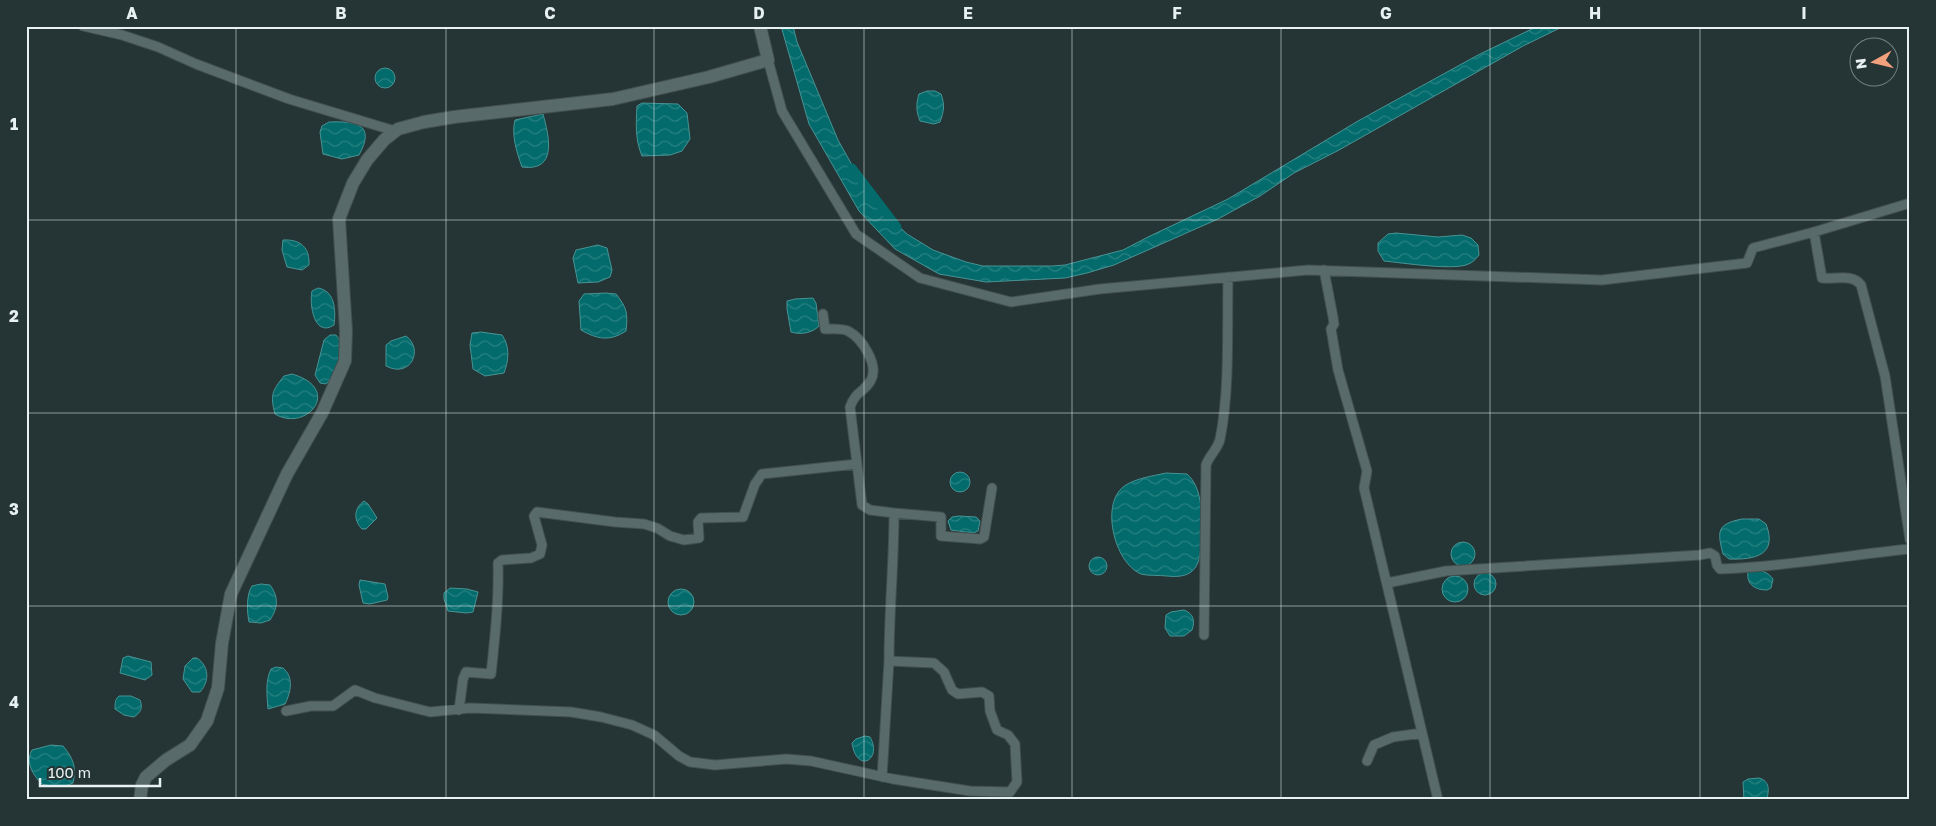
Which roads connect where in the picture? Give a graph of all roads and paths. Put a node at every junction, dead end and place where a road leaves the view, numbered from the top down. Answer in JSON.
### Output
{"nodes":[{"id":1,"x":83,"y":26,"type":"edge"},
{"id":2,"x":760,"y":26,"type":"edge"},
{"id":3,"x":768,"y":60,"type":"junction"},
{"id":4,"x":395,"y":131,"type":"junction"},
{"id":5,"x":1910,"y":203,"type":"edge"},
{"id":6,"x":1814,"y":232,"type":"junction"},
{"id":7,"x":1324,"y":270,"type":"junction"},
{"id":8,"x":1228,"y":277,"type":"junction"},
{"id":9,"x":823,"y":314,"type":"dead end"},
{"id":10,"x":857,"y":464,"type":"junction"},
{"id":11,"x":992,"y":488,"type":"dead end"},
{"id":12,"x":894,"y":513,"type":"junction"},
{"id":13,"x":1910,"y":540,"type":"edge"},
{"id":14,"x":1910,"y":549,"type":"edge"},
{"id":15,"x":1386,"y":583,"type":"junction"},
{"id":16,"x":1204,"y":635,"type":"dead end"},
{"id":17,"x":888,"y":661,"type":"junction"},
{"id":18,"x":459,"y":710,"type":"junction"},
{"id":19,"x":286,"y":712,"type":"dead end"},
{"id":20,"x":1422,"y":733,"type":"junction"},
{"id":21,"x":1367,"y":761,"type":"dead end"},
{"id":22,"x":882,"y":777,"type":"junction"},
{"id":23,"x":1008,"y":796,"type":"edge"},
{"id":24,"x":140,"y":800,"type":"edge"},
{"id":25,"x":1438,"y":800,"type":"edge"}],
"edges":[{"from":1,"to":4,"type":"street"},
{"from":2,"to":3,"type":"main road"},
{"from":3,"to":4,"type":"main road"},
{"from":3,"to":8,"type":"street"},
{"from":4,"to":24,"type":"main road"},
{"from":5,"to":6,"type":"street"},
{"from":6,"to":7,"type":"street"},
{"from":6,"to":13,"type":"street"},
{"from":7,"to":8,"type":"street"},
{"from":7,"to":15,"type":"street"},
{"from":8,"to":16,"type":"street"},
{"from":9,"to":10,"type":"street"},
{"from":10,"to":12,"type":"street"},
{"from":10,"to":18,"type":"street"},
{"from":11,"to":12,"type":"street"},
{"from":12,"to":17,"type":"street"},
{"from":14,"to":15,"type":"street"},
{"from":15,"to":20,"type":"street"},
{"from":17,"to":22,"type":"street"},
{"from":17,"to":23,"type":"street"},
{"from":18,"to":19,"type":"street"},
{"from":18,"to":22,"type":"street"},
{"from":20,"to":21,"type":"street"},
{"from":20,"to":25,"type":"street"},
{"from":22,"to":23,"type":"street"}]}
